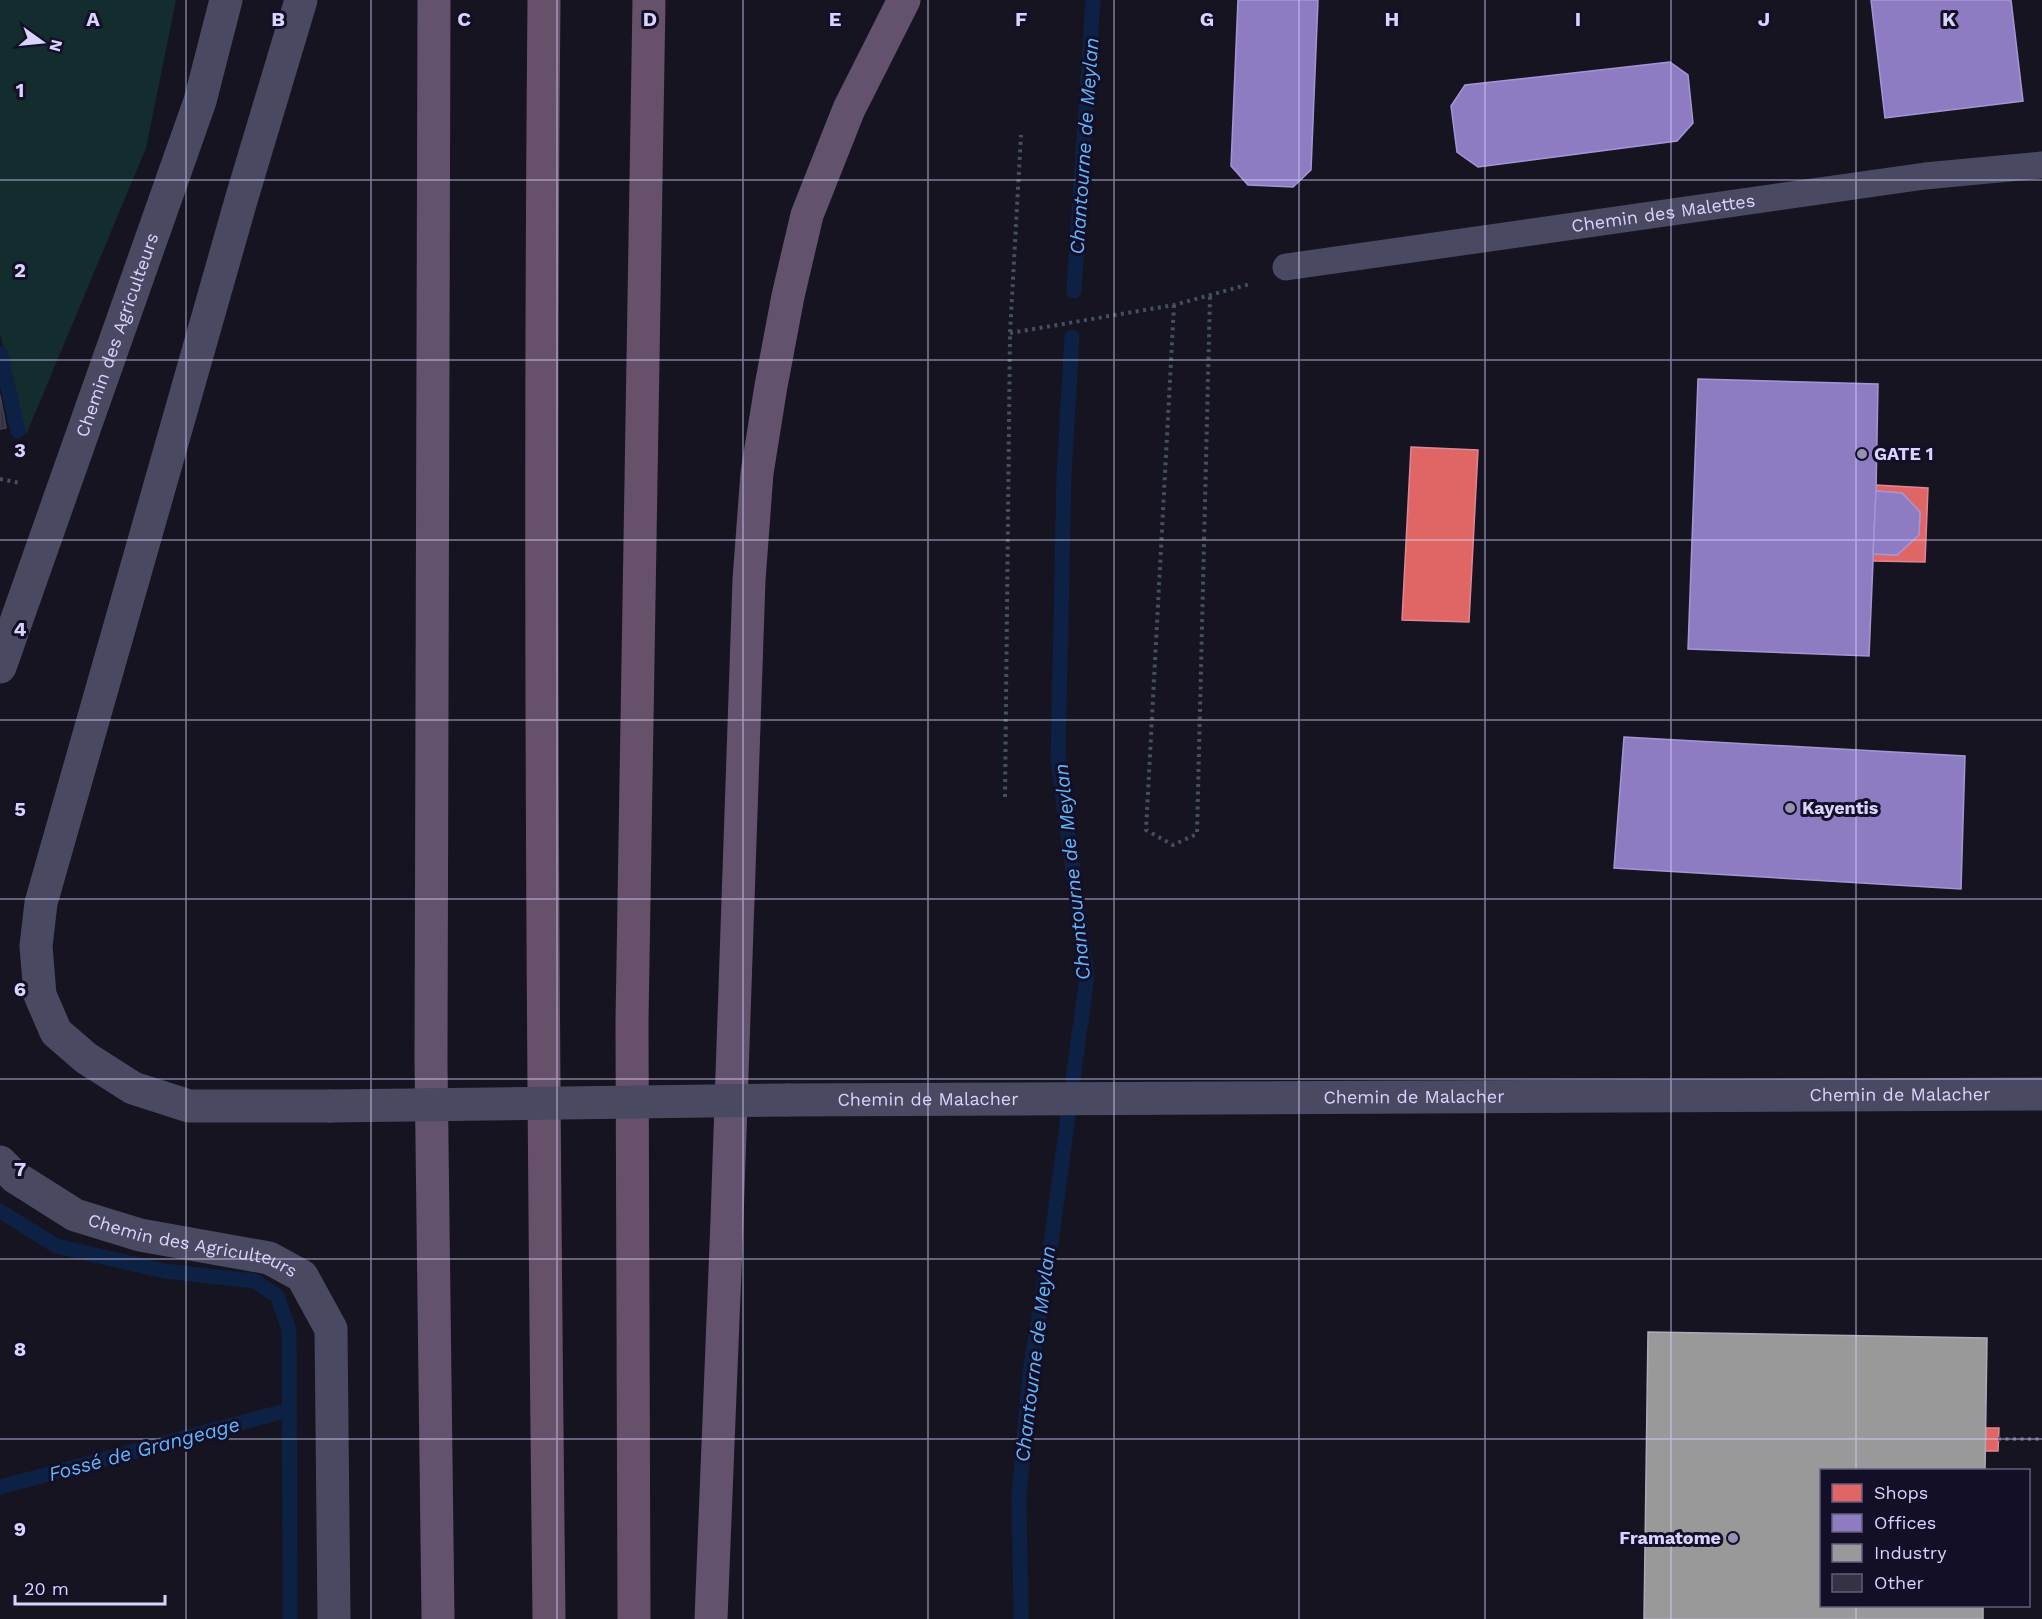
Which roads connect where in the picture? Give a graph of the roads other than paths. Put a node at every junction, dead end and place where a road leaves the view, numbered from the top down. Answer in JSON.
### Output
{"nodes":[{"id":1,"x":226,"y":0,"type":"edge"},
{"id":2,"x":301,"y":0,"type":"edge"},
{"id":3,"x":434,"y":0,"type":"edge"},
{"id":4,"x":544,"y":0,"type":"edge"},
{"id":5,"x":649,"y":0,"type":"edge"},
{"id":6,"x":904,"y":0,"type":"edge"},
{"id":7,"x":2042,"y":165,"type":"edge"},
{"id":8,"x":1286,"y":267,"type":"road end"},
{"id":9,"x":0,"y":667,"type":"edge"},
{"id":10,"x":2042,"y":1094,"type":"edge"},
{"id":11,"x":0,"y":1162,"type":"edge"},
{"id":12,"x":334,"y":1619,"type":"edge"},
{"id":13,"x":438,"y":1619,"type":"edge"},
{"id":14,"x":549,"y":1619,"type":"edge"},
{"id":15,"x":634,"y":1619,"type":"edge"},
{"id":16,"x":711,"y":1619,"type":"edge"}],
"edges":[{"from":1,"to":9,"type":"street","name":"Chemin des Agriculteurs"},
{"from":2,"to":10,"type":"street","name":"Chemin de Malacher","bridge":true},
{"from":3,"to":13,"type":"highway"},
{"from":4,"to":14,"type":"highway"},
{"from":5,"to":15,"type":"highway"},
{"from":6,"to":16,"type":"highway"},
{"from":7,"to":8,"type":"lane","name":"Chemin des Malettes"},
{"from":11,"to":12,"type":"street","name":"Chemin des Agriculteurs"}]}
